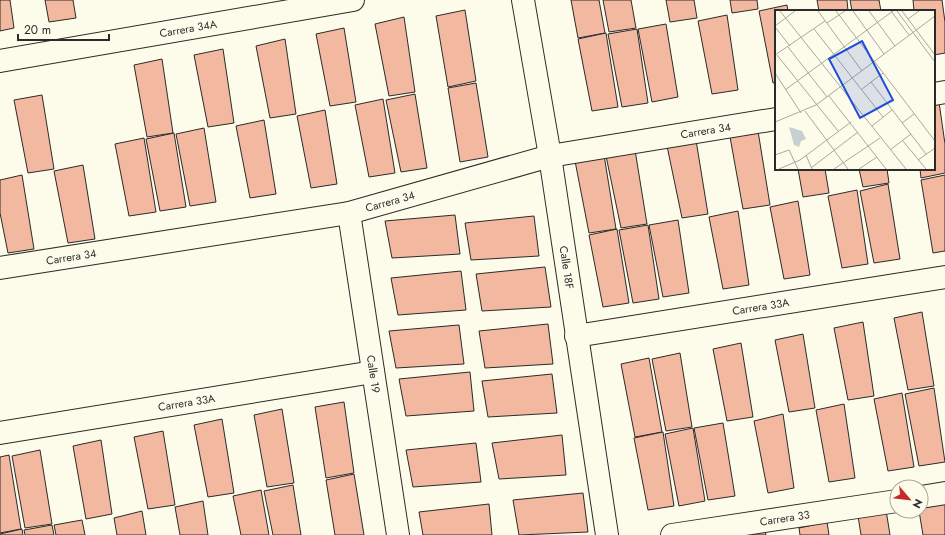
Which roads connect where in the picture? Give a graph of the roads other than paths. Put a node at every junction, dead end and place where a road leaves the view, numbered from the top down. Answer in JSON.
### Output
{"nodes":[{"id":1,"x":353,"y":0,"type":"edge"},
{"id":2,"x":523,"y":0,"type":"edge"},
{"id":3,"x":0,"y":61,"type":"edge"},
{"id":4,"x":945,"y":92,"type":"edge"},
{"id":5,"x":935,"y":94,"type":"edge"},
{"id":6,"x":775,"y":120,"type":"edge"},
{"id":7,"x":550,"y":156,"type":"junction"},
{"id":8,"x":349,"y":213,"type":"junction"},
{"id":9,"x":0,"y":268,"type":"edge"},
{"id":10,"x":945,"y":277,"type":"edge"},
{"id":11,"x":576,"y":336,"type":"junction"},
{"id":12,"x":373,"y":372,"type":"junction"},
{"id":13,"x":0,"y":433,"type":"edge"},
{"id":14,"x":945,"y":493,"type":"edge"},
{"id":15,"x":929,"y":496,"type":"edge"},
{"id":16,"x":889,"y":502,"type":"edge"},
{"id":17,"x":398,"y":535,"type":"edge"},
{"id":18,"x":607,"y":535,"type":"edge"},
{"id":19,"x":672,"y":535,"type":"edge"}],
"edges":[{"from":1,"to":3,"type":"street","name":"Carrera 34A"},
{"from":2,"to":7,"type":"street","name":"Calle 18F"},
{"from":4,"to":5,"type":"street"},
{"from":6,"to":7,"type":"street","name":"Carrera 34"},
{"from":7,"to":8,"type":"street","name":"Carrera 34"},
{"from":7,"to":11,"type":"street","name":"Calle 18F"},
{"from":8,"to":9,"type":"street","name":"Carrera 34"},
{"from":8,"to":12,"type":"street","name":"Calle 19"},
{"from":10,"to":11,"type":"street","name":"Carrera 33A"},
{"from":11,"to":18,"type":"street","name":"Calle 18F"},
{"from":12,"to":13,"type":"street","name":"Carrera 33A"},
{"from":12,"to":17,"type":"street","name":"Calle 19"},
{"from":14,"to":15,"type":"street"},
{"from":16,"to":19,"type":"street","name":"Carrera 33"}]}
